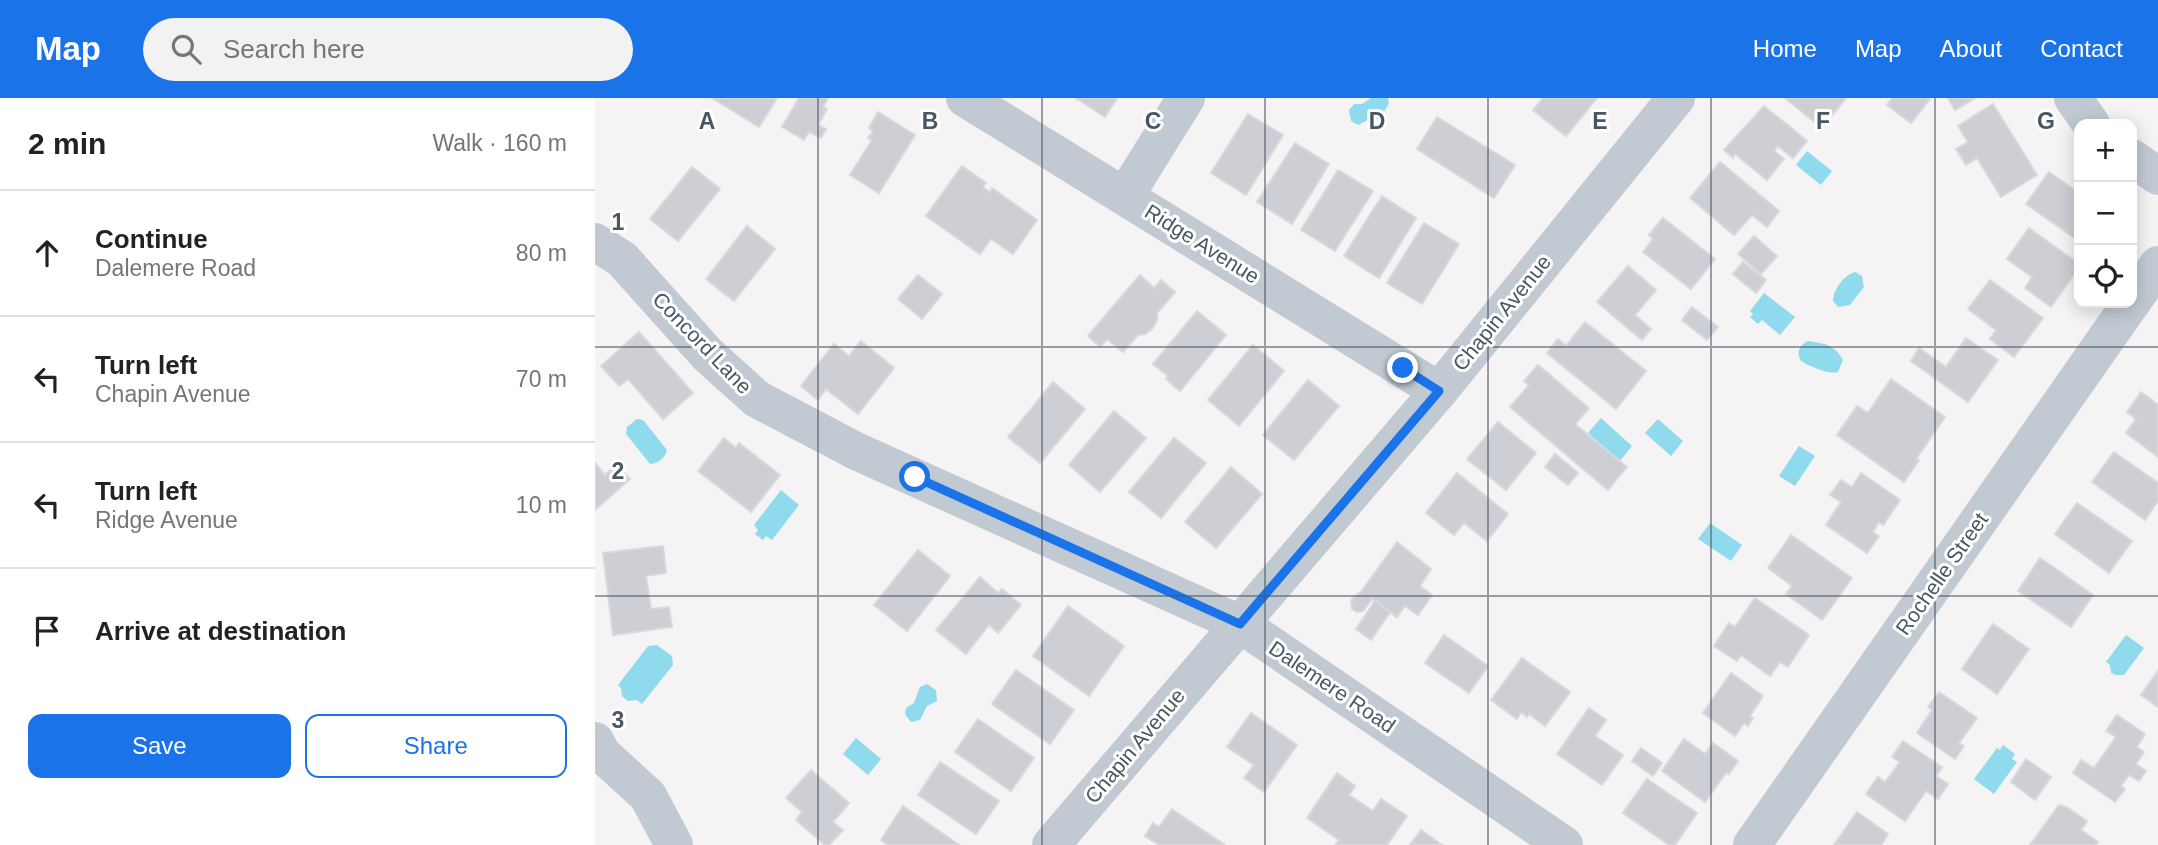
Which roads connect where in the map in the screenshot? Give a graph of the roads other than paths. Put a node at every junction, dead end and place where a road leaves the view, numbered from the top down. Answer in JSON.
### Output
{"nodes":[{"id":1,"x":965,"y":98,"type":"edge"},
{"id":2,"x":1187,"y":98,"type":"edge"},
{"id":3,"x":1676,"y":98,"type":"edge"},
{"id":4,"x":2073,"y":98,"type":"edge"},
{"id":5,"x":2088,"y":119,"type":"edge"},
{"id":6,"x":2137,"y":161,"type":"edge"},
{"id":7,"x":2158,"y":176,"type":"edge"},
{"id":8,"x":1125,"y":196,"type":"junction"},
{"id":9,"x":595,"y":242,"type":"edge"},
{"id":10,"x":2158,"y":265,"type":"edge"},
{"id":11,"x":2137,"y":296,"type":"edge"},
{"id":12,"x":2128,"y":308,"type":"edge"},
{"id":13,"x":1439,"y":391,"type":"junction"},
{"id":14,"x":856,"y":451,"type":"joint"},
{"id":15,"x":1240,"y":624,"type":"junction"},
{"id":16,"x":595,"y":741,"type":"edge"},
{"id":17,"x":659,"y":839,"type":"edge"},
{"id":18,"x":1051,"y":845,"type":"edge"},
{"id":19,"x":1564,"y":845,"type":"edge"},
{"id":20,"x":1752,"y":845,"type":"edge"}],
"edges":[{"from":1,"to":8,"type":"street","name":"Ridge Avenue"},
{"from":2,"to":8,"type":"street"},
{"from":3,"to":13,"type":"street","name":"Chapin Avenue"},
{"from":4,"to":5,"type":"street"},
{"from":6,"to":7,"type":"street"},
{"from":8,"to":13,"type":"street","name":"Ridge Avenue"},
{"from":9,"to":14,"type":"street","name":"Concord Lane"},
{"from":10,"to":11,"type":"street","name":"Rochelle Street"},
{"from":12,"to":20,"type":"street","name":"Rochelle Street"},
{"from":13,"to":15,"type":"street","name":"Chapin Avenue"},
{"from":14,"to":15,"type":"street","name":"Dalemere Road"},
{"from":15,"to":18,"type":"street","name":"Chapin Avenue"},
{"from":15,"to":19,"type":"street","name":"Dalemere Road"},
{"from":16,"to":17,"type":"street"}]}
